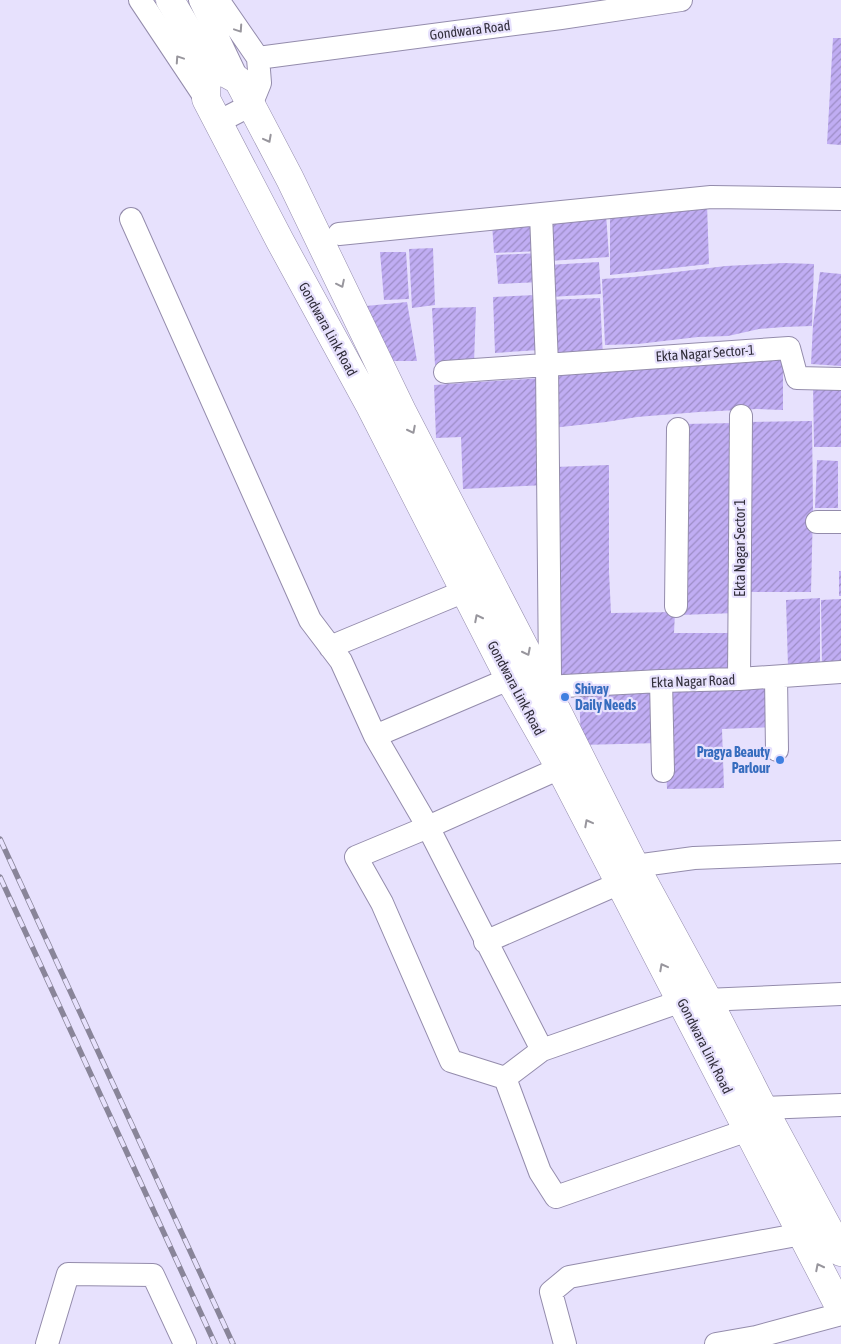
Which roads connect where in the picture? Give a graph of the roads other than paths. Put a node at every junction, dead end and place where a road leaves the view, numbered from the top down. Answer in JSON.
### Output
{"nodes":[{"id":1,"x":140,"y":0,"type":"edge"},
{"id":2,"x":200,"y":0,"type":"edge"},
{"id":3,"x":218,"y":0,"type":"edge"},
{"id":4,"x":681,"y":0,"type":"edge"},
{"id":5,"x":172,"y":3,"type":"edge"},
{"id":6,"x":560,"y":9,"type":"edge"},
{"id":7,"x":258,"y":58,"type":"junction"},
{"id":8,"x":207,"y":63,"type":"junction"},
{"id":9,"x":238,"y":80,"type":"junction"},
{"id":10,"x":251,"y":105,"type":"junction"},
{"id":11,"x":212,"y":110,"type":"junction"},
{"id":12,"x":841,"y":199,"type":"edge"},
{"id":13,"x":541,"y":214,"type":"junction"},
{"id":14,"x":131,"y":219,"type":"dead end"},
{"id":15,"x":339,"y":234,"type":"dead end"},
{"id":16,"x":547,"y":365,"type":"junction"},
{"id":17,"x":444,"y":372,"type":"dead end"},
{"id":18,"x":841,"y":379,"type":"edge"},
{"id":19,"x":741,"y":416,"type":"dead end"},
{"id":20,"x":678,"y":429,"type":"dead end"},
{"id":21,"x":817,"y":522,"type":"dead end"},
{"id":22,"x":841,"y":522,"type":"edge"},
{"id":23,"x":465,"y":591,"type":"junction"},
{"id":24,"x":676,"y":606,"type":"dead end"},
{"id":25,"x":330,"y":647,"type":"junction"},
{"id":26,"x":841,"y":672,"type":"edge"},
{"id":27,"x":776,"y":677,"type":"junction"},
{"id":28,"x":739,"y":679,"type":"junction"},
{"id":29,"x":510,"y":680,"type":"junction"},
{"id":30,"x":547,"y":681,"type":"junction"},
{"id":31,"x":661,"y":681,"type":"junction"},
{"id":32,"x":375,"y":736,"type":"junction"},
{"id":33,"x":777,"y":750,"type":"dead end"},
{"id":34,"x":560,"y":768,"type":"junction"},
{"id":35,"x":663,"y":771,"type":"dead end"},
{"id":36,"x":428,"y":827,"type":"junction"},
{"id":37,"x":841,"y":852,"type":"edge"},
{"id":38,"x":628,"y":875,"type":"junction"},
{"id":39,"x":485,"y":942,"type":"junction"},
{"id":40,"x":841,"y":994,"type":"edge"},
{"id":41,"x":695,"y":1002,"type":"junction"},
{"id":42,"x":542,"y":1050,"type":"junction"},
{"id":43,"x":505,"y":1078,"type":"junction"},
{"id":44,"x":841,"y":1105,"type":"edge"},
{"id":45,"x":764,"y":1108,"type":"junction"},
{"id":46,"x":748,"y":1130,"type":"junction"},
{"id":47,"x":802,"y":1234,"type":"junction"},
{"id":48,"x":841,"y":1252,"type":"edge"},
{"id":49,"x":841,"y":1310,"type":"edge"},
{"id":50,"x":841,"y":1314,"type":"edge"},
{"id":51,"x":47,"y":1344,"type":"edge"},
{"id":52,"x":185,"y":1344,"type":"edge"},
{"id":53,"x":565,"y":1344,"type":"edge"},
{"id":54,"x":716,"y":1344,"type":"edge"}],
"edges":[{"from":11,"to":1,"type":"street","one_way":true},
{"from":2,"to":9,"type":"street"},
{"from":3,"to":7,"type":"street","one_way":true},
{"from":4,"to":6,"type":"street","name":"Gondwara Road"},
{"from":5,"to":8,"type":"street"},
{"from":6,"to":7,"type":"street","name":"Gondwara Road"},
{"from":7,"to":10,"type":"street"},
{"from":8,"to":9,"type":"street"},
{"from":8,"to":11,"type":"street","name":"Gondwara Link Road"},
{"from":9,"to":10,"type":"street"},
{"from":10,"to":11,"type":"street"},
{"from":10,"to":30,"type":"street","one_way":true},
{"from":11,"to":23,"type":"street","name":"Gondwara Link Road"},
{"from":12,"to":13,"type":"street"},
{"from":13,"to":15,"type":"street"},
{"from":13,"to":16,"type":"street"},
{"from":14,"to":25,"type":"street"},
{"from":16,"to":17,"type":"street","name":"Ekta Nagar Sector-1"},
{"from":16,"to":18,"type":"street","name":"Ekta Nagar Sector-1"},
{"from":16,"to":30,"type":"street"},
{"from":19,"to":28,"type":"street","name":"Ekta Nagar Sector 1"},
{"from":20,"to":24,"type":"street"},
{"from":21,"to":22,"type":"street"},
{"from":23,"to":25,"type":"street"},
{"from":29,"to":23,"type":"street","name":"Gondwara Link Road","one_way":true},
{"from":25,"to":32,"type":"street"},
{"from":26,"to":27,"type":"street","name":"Ekta Nagar Road"},
{"from":27,"to":28,"type":"street","name":"Ekta Nagar Road"},
{"from":27,"to":33,"type":"street"},
{"from":28,"to":31,"type":"street","name":"Ekta Nagar Road"},
{"from":29,"to":32,"type":"street"},
{"from":29,"to":34,"type":"street","name":"Gondwara Link Road"},
{"from":30,"to":31,"type":"street","name":"Ekta Nagar Road"},
{"from":30,"to":38,"type":"street"},
{"from":31,"to":35,"type":"street"},
{"from":32,"to":36,"type":"street"},
{"from":34,"to":36,"type":"street"},
{"from":38,"to":34,"type":"street","name":"Gondwara Link Road","one_way":true},
{"from":36,"to":39,"type":"street"},
{"from":36,"to":43,"type":"street"},
{"from":37,"to":38,"type":"street"},
{"from":38,"to":39,"type":"street"},
{"from":38,"to":41,"type":"street"},
{"from":39,"to":42,"type":"street"},
{"from":40,"to":41,"type":"street"},
{"from":41,"to":42,"type":"street"},
{"from":41,"to":45,"type":"street"},
{"from":41,"to":46,"type":"street","name":"Gondwara Link Road"},
{"from":42,"to":43,"type":"street"},
{"from":43,"to":46,"type":"street"},
{"from":44,"to":45,"type":"street"},
{"from":45,"to":48,"type":"street"},
{"from":46,"to":47,"type":"street","name":"Gondwara Link Road"},
{"from":49,"to":47,"type":"street","name":"Gondwara Link Road","one_way":true},
{"from":47,"to":53,"type":"street"},
{"from":50,"to":54,"type":"street"},
{"from":51,"to":52,"type":"street"}]}
